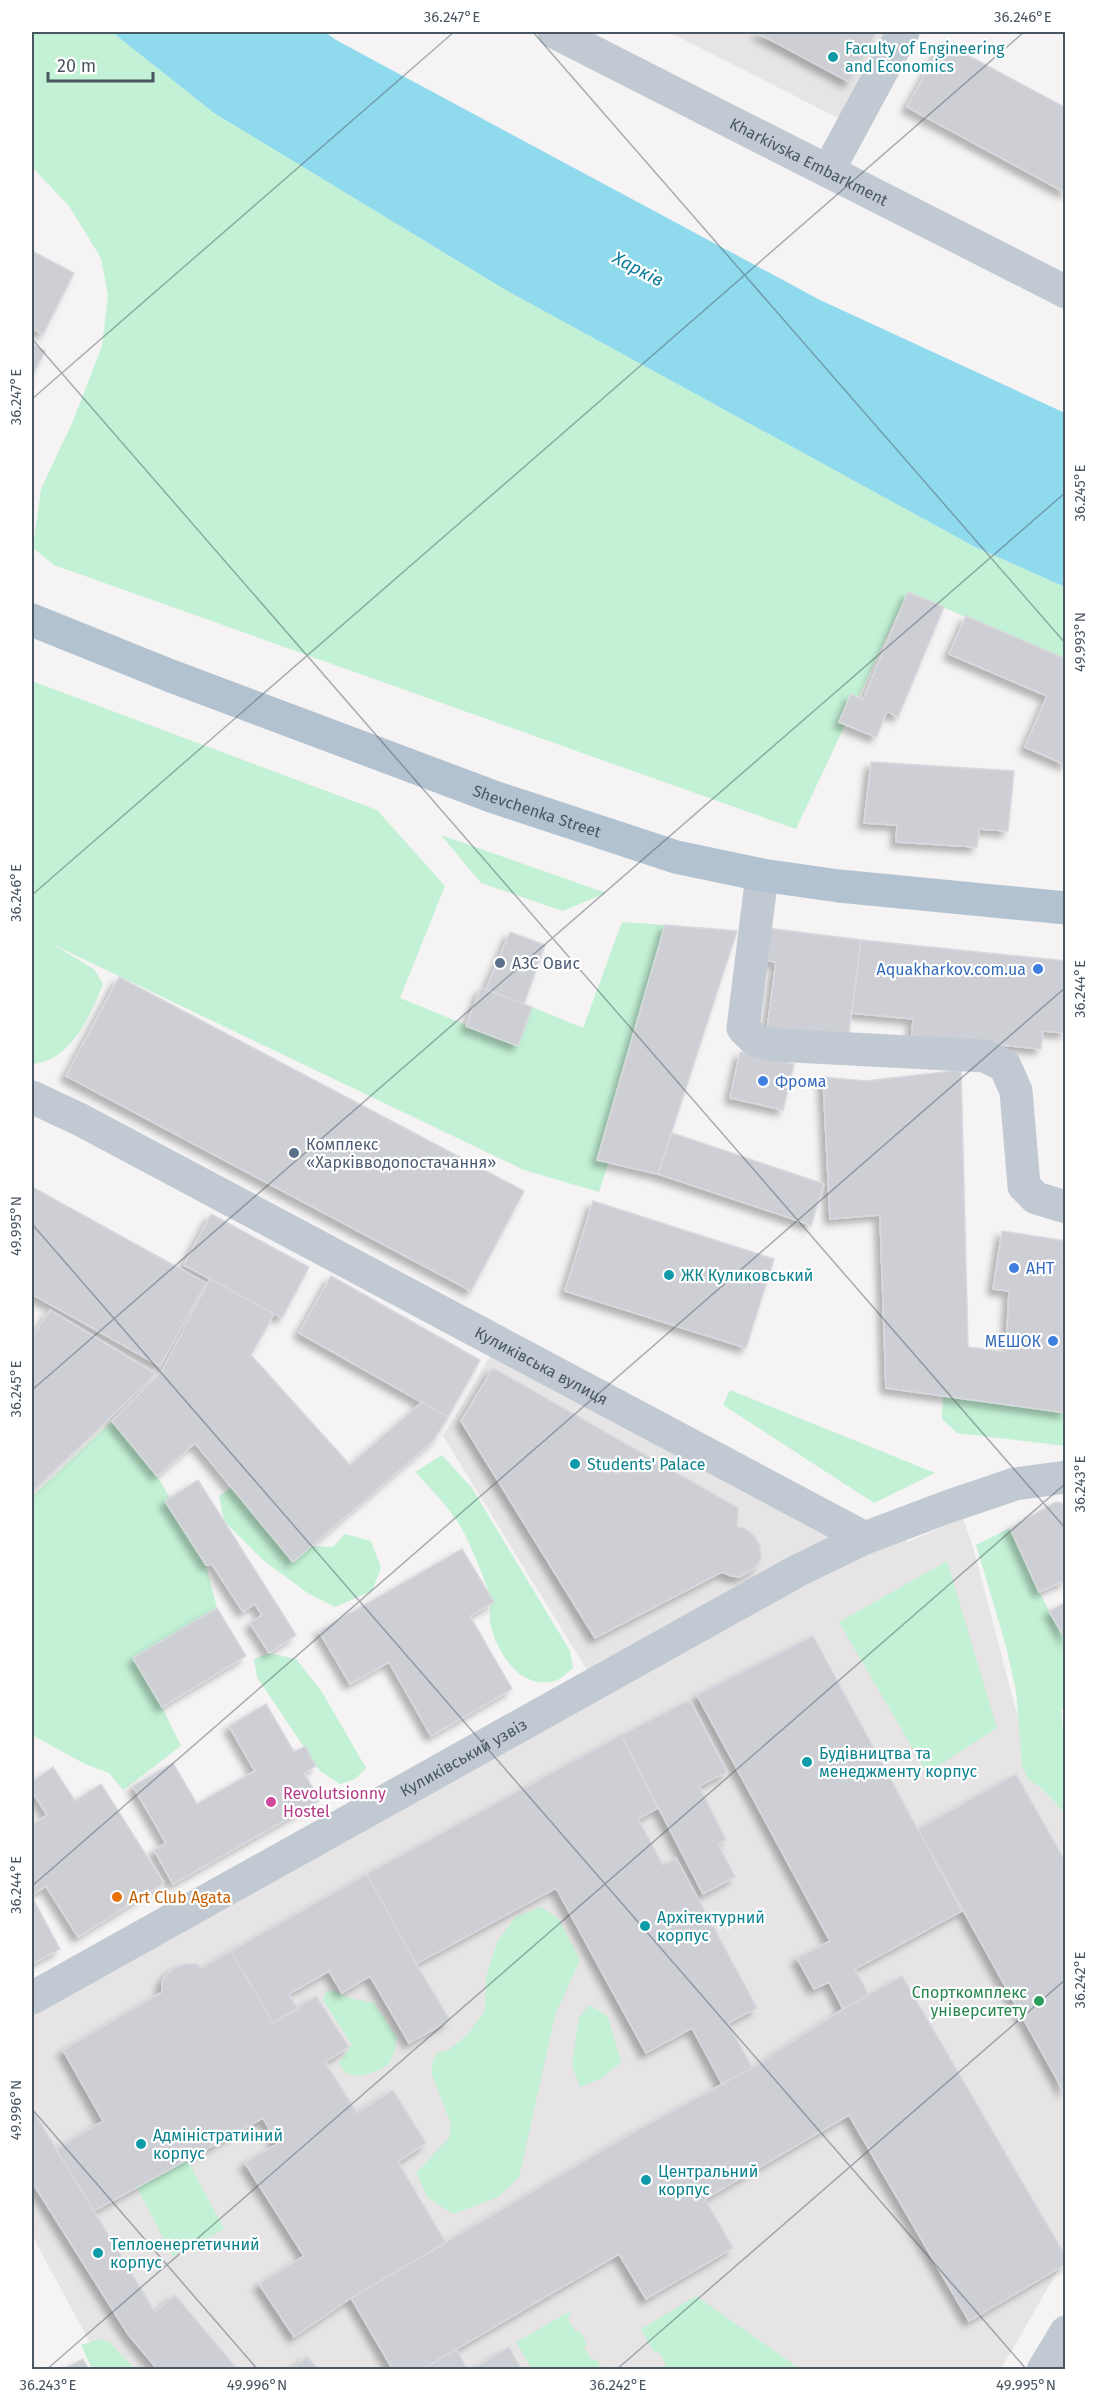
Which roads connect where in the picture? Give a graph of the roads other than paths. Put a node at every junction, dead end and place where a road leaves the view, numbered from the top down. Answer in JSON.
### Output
{"nodes":[{"id":1,"x":554,"y":32,"type":"edge"},
{"id":2,"x":903,"y":32,"type":"edge"},
{"id":3,"x":828,"y":171,"type":"junction"},
{"id":4,"x":1065,"y":292,"type":"edge"},
{"id":5,"x":32,"y":620,"type":"edge"},
{"id":6,"x":762,"y":875,"type":"junction"},
{"id":7,"x":1065,"y":908,"type":"edge"},
{"id":8,"x":32,"y":1097,"type":"edge"},
{"id":9,"x":1065,"y":1207,"type":"edge"},
{"id":10,"x":1065,"y":1477,"type":"edge"},
{"id":11,"x":865,"y":1538,"type":"junction"},
{"id":12,"x":32,"y":1998,"type":"edge"},
{"id":13,"x":1065,"y":2332,"type":"edge"},
{"id":14,"x":1043,"y":2370,"type":"edge"}],
"edges":[{"from":1,"to":3,"type":"street","name":"Kharkivska Embarkment"},
{"from":2,"to":3,"type":"street"},
{"from":3,"to":4,"type":"street","name":"Kharkivska Embarkment"},
{"from":5,"to":6,"type":"main road","name":"Shevchenka Street"},
{"from":6,"to":7,"type":"main road","name":"Shevchenka Street"},
{"from":6,"to":9,"type":"street"},
{"from":8,"to":11,"type":"street","name":"Куликівська вулиця"},
{"from":10,"to":11,"type":"street"},
{"from":11,"to":12,"type":"street","name":"Куликівський узвіз"},
{"from":13,"to":14,"type":"street"}]}
